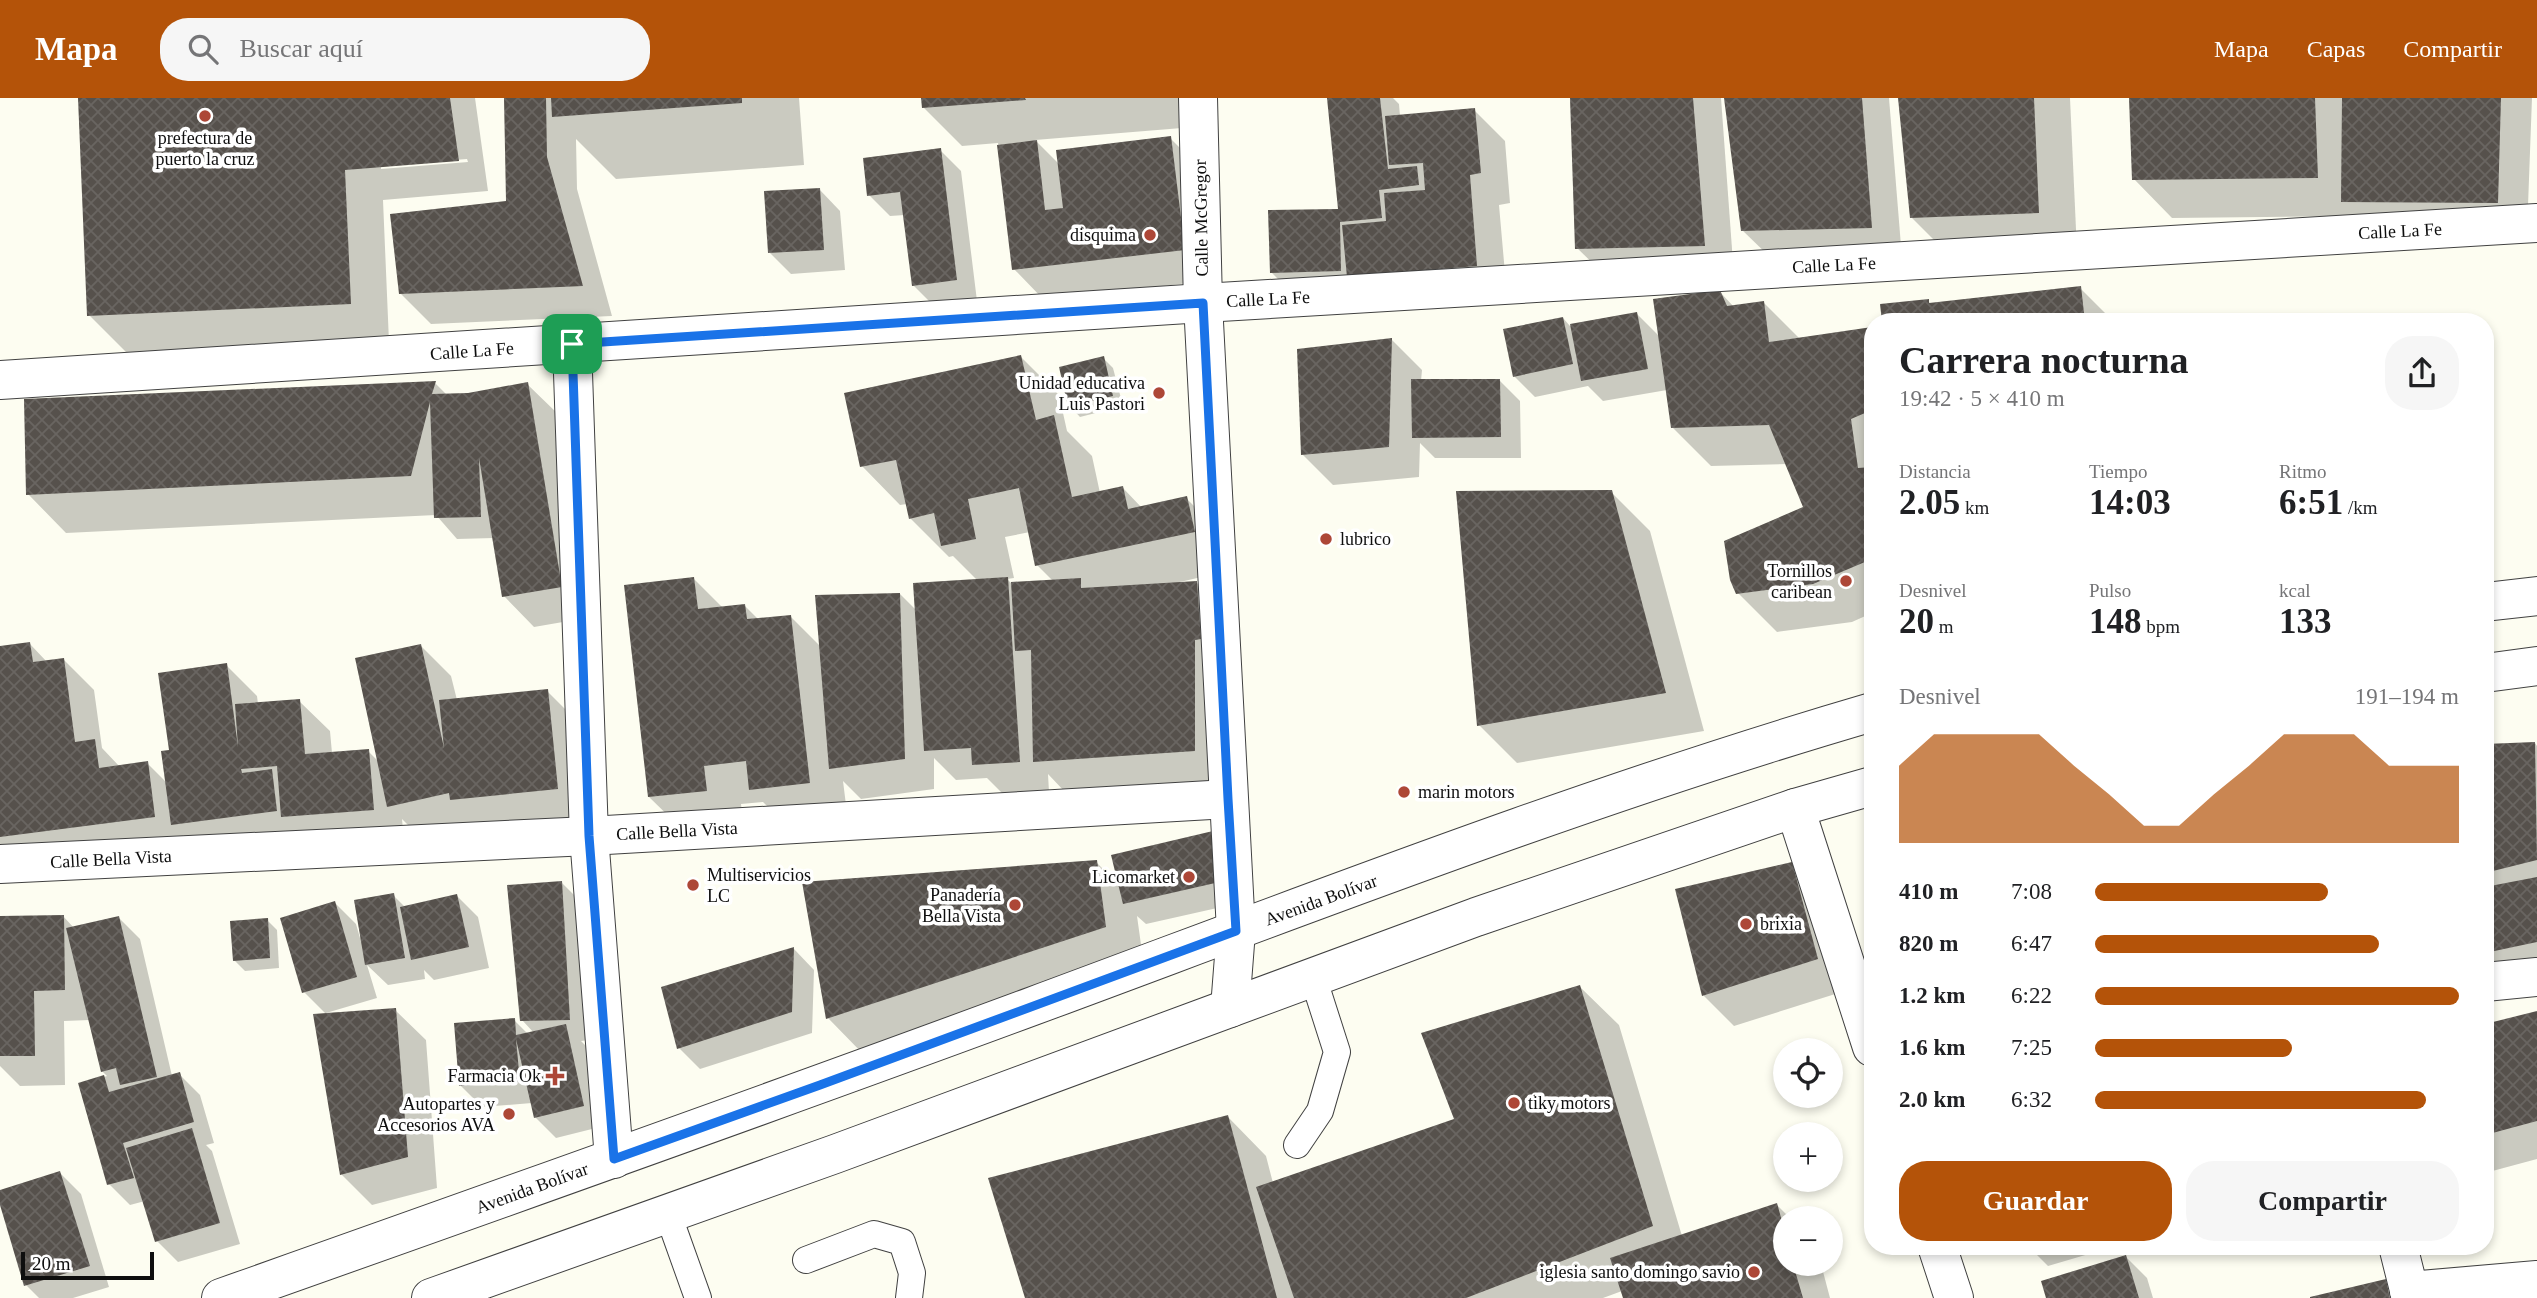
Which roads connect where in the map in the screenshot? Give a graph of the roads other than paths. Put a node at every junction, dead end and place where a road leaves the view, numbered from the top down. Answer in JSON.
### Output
{"nodes":[{"id":1,"x":1198,"y":98,"type":"edge"},
{"id":2,"x":2537,"y":223,"type":"edge"},
{"id":3,"x":1203,"y":303,"type":"junction"},
{"id":4,"x":572,"y":344,"type":"junction"},
{"id":5,"x":0,"y":380,"type":"edge"},
{"id":6,"x":2537,"y":596,"type":"edge"},
{"id":7,"x":2494,"y":601,"type":"edge"},
{"id":8,"x":2537,"y":666,"type":"edge"},
{"id":9,"x":2494,"y":672,"type":"edge"},
{"id":10,"x":1864,"y":714,"type":"edge"},
{"id":11,"x":1864,"y":788,"type":"edge"},
{"id":12,"x":1228,"y":799,"type":"junction"},
{"id":13,"x":1795,"y":808,"type":"junction"},
{"id":14,"x":589,"y":836,"type":"junction"},
{"id":15,"x":0,"y":864,"type":"edge"},
{"id":16,"x":1236,"y":931,"type":"junction"},
{"id":17,"x":1313,"y":977,"type":"junction"},
{"id":18,"x":2537,"y":978,"type":"edge"},
{"id":19,"x":2494,"y":981,"type":"edge"},
{"id":20,"x":1230,"y":1008,"type":"junction"},
{"id":21,"x":1864,"y":1022,"type":"edge"},
{"id":22,"x":1297,"y":1145,"type":"dead end"},
{"id":23,"x":614,"y":1159,"type":"junction"},
{"id":24,"x":668,"y":1214,"type":"junction"},
{"id":25,"x":1940,"y":1255,"type":"edge"},
{"id":26,"x":2400,"y":1255,"type":"edge"},
{"id":27,"x":806,"y":1260,"type":"dead end"},
{"id":28,"x":2537,"y":1280,"type":"edge"},
{"id":29,"x":2410,"y":1294,"type":"edge"},
{"id":30,"x":221,"y":1298,"type":"edge"},
{"id":31,"x":431,"y":1298,"type":"edge"},
{"id":32,"x":698,"y":1298,"type":"edge"},
{"id":33,"x":909,"y":1298,"type":"edge"},
{"id":34,"x":1954,"y":1298,"type":"edge"}],
"edges":[{"from":1,"to":3,"type":"street","name":"Calle McGregor"},
{"from":2,"to":3,"type":"street","name":"Calle La Fe"},
{"from":3,"to":4,"type":"street","name":"Calle La Fe"},
{"from":3,"to":12,"type":"street","name":"Calle McGregor"},
{"from":4,"to":5,"type":"street","name":"Calle La Fe"},
{"from":4,"to":14,"type":"street"},
{"from":6,"to":7,"type":"street"},
{"from":8,"to":9,"type":"street"},
{"from":10,"to":16,"type":"street","name":"Avenida Bolívar"},
{"from":11,"to":13,"type":"street"},
{"from":12,"to":14,"type":"street","name":"Calle Bella Vista"},
{"from":12,"to":16,"type":"street","name":"Calle McGregor"},
{"from":13,"to":17,"type":"street"},
{"from":13,"to":21,"type":"street"},
{"from":14,"to":15,"type":"street","name":"Calle Bella Vista"},
{"from":14,"to":23,"type":"street"},
{"from":16,"to":20,"type":"street","name":"Calle McGregor"},
{"from":16,"to":23,"type":"street","name":"Avenida Bolívar"},
{"from":17,"to":20,"type":"street"},
{"from":17,"to":22,"type":"lane"},
{"from":18,"to":19,"type":"street"},
{"from":20,"to":24,"type":"street"},
{"from":23,"to":30,"type":"street","name":"Avenida Bolívar"},
{"from":24,"to":31,"type":"street"},
{"from":24,"to":32,"type":"lane"},
{"from":25,"to":34,"type":"street"},
{"from":26,"to":29,"type":"street"},
{"from":27,"to":33,"type":"lane"},
{"from":28,"to":29,"type":"street"}]}
